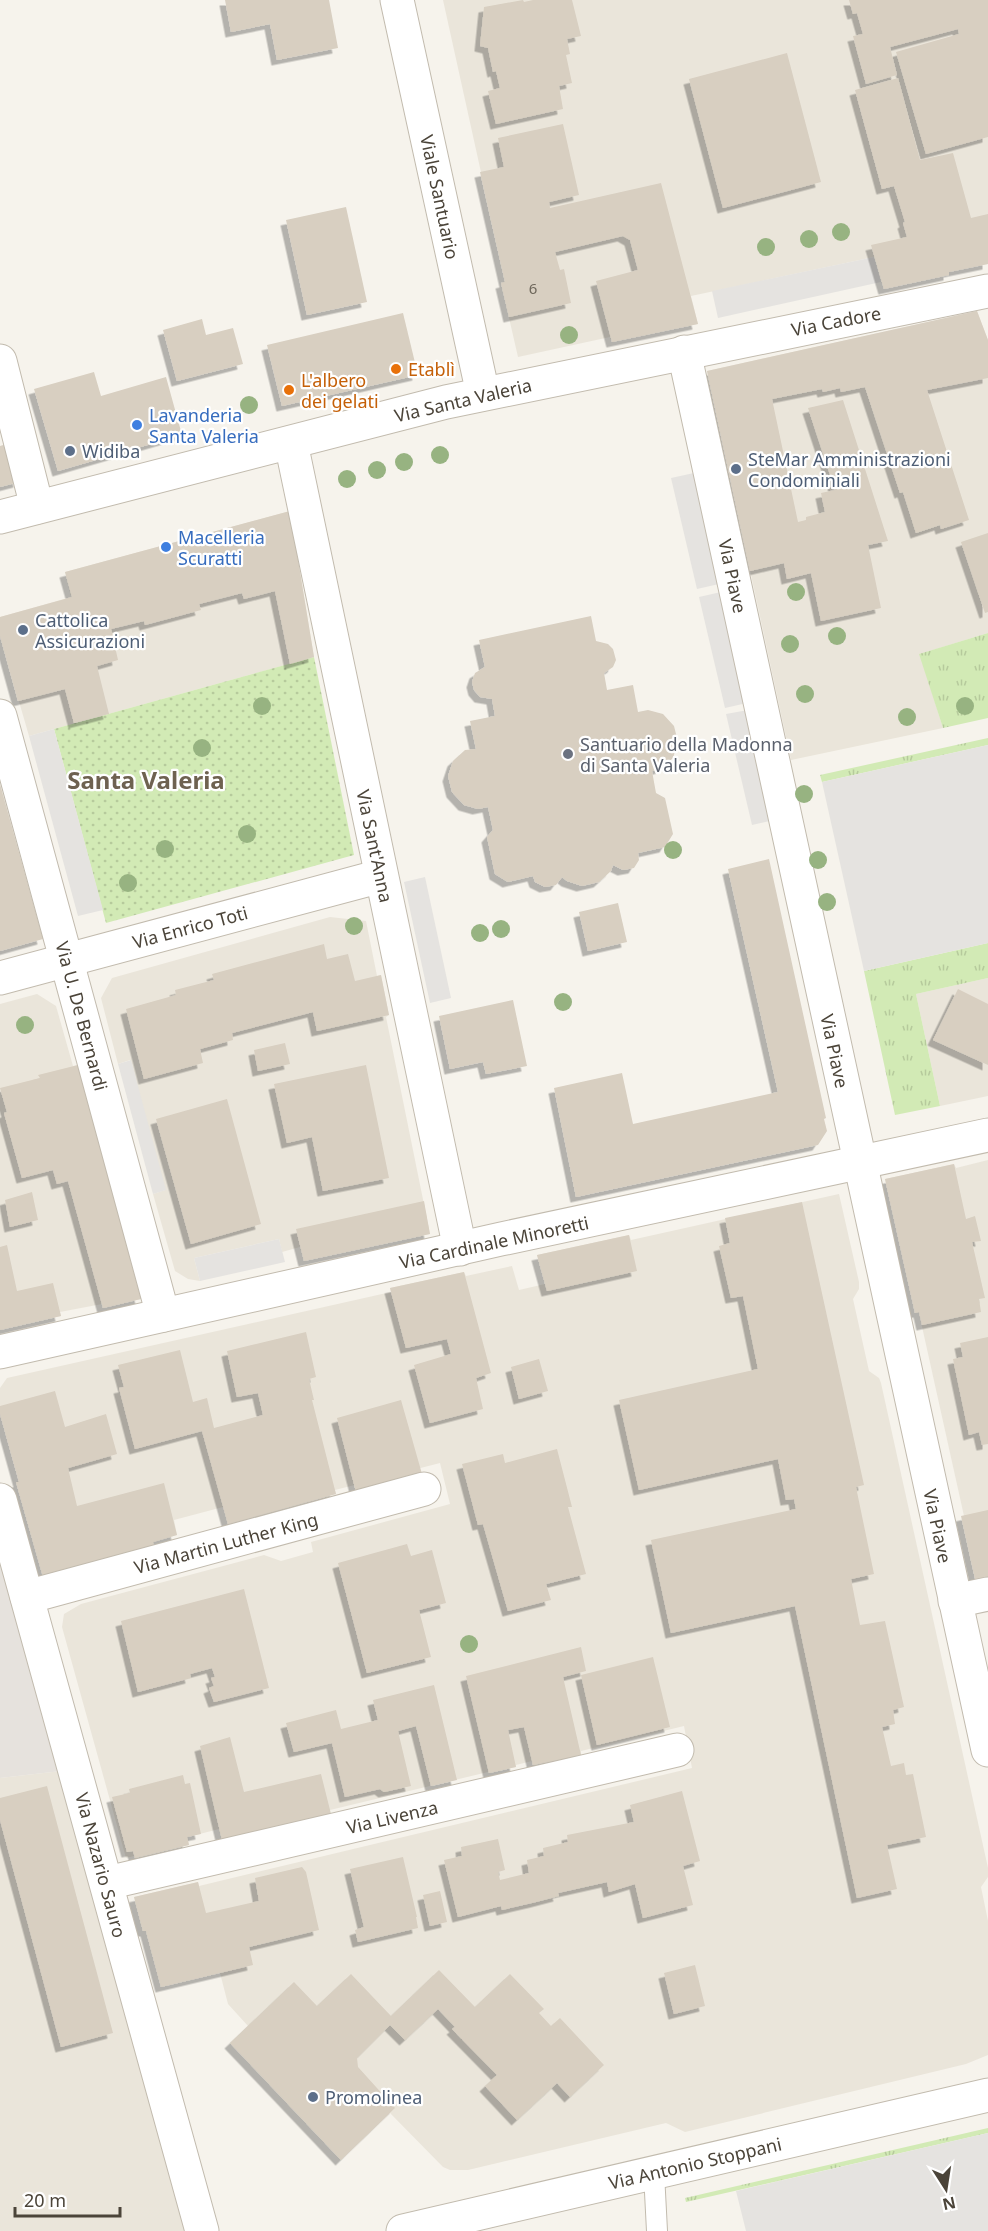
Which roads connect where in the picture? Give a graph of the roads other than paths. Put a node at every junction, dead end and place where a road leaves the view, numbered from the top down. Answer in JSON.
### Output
{"nodes":[{"id":1,"x":397,"y":0,"type":"edge"},
{"id":2,"x":988,"y":291,"type":"edge"},
{"id":3,"x":684,"y":352,"type":"junction"},
{"id":4,"x":0,"y":361,"type":"edge"},
{"id":5,"x":483,"y":394,"type":"junction"},
{"id":6,"x":291,"y":443,"type":"junction"},
{"id":7,"x":37,"y":507,"type":"junction"},
{"id":8,"x":0,"y":517,"type":"edge"},
{"id":9,"x":0,"y":716,"type":"edge"},
{"id":10,"x":381,"y":876,"type":"junction"},
{"id":11,"x":67,"y":960,"type":"junction"},
{"id":12,"x":0,"y":978,"type":"edge"},
{"id":13,"x":988,"y":1135,"type":"edge"},
{"id":14,"x":860,"y":1162,"type":"junction"},
{"id":15,"x":460,"y":1249,"type":"junction"},
{"id":16,"x":163,"y":1315,"type":"junction"},
{"id":17,"x":0,"y":1352,"type":"edge"},
{"id":18,"x":424,"y":1489,"type":"dead end"},
{"id":19,"x":0,"y":1500,"type":"edge"},
{"id":20,"x":9,"y":1568,"type":"edge"},
{"id":21,"x":988,"y":1594,"type":"edge"},
{"id":22,"x":27,"y":1598,"type":"junction"},
{"id":23,"x":955,"y":1601,"type":"junction"},
{"id":24,"x":677,"y":1750,"type":"dead end"},
{"id":25,"x":988,"y":1750,"type":"edge"},
{"id":26,"x":107,"y":1883,"type":"junction"},
{"id":27,"x":988,"y":2095,"type":"edge"},
{"id":28,"x":654,"y":2172,"type":"junction"},
{"id":29,"x":449,"y":2226,"type":"edge"},
{"id":30,"x":202,"y":2231,"type":"edge"},
{"id":31,"x":403,"y":2231,"type":"edge"},
{"id":32,"x":657,"y":2231,"type":"edge"}],
"edges":[{"from":1,"to":5,"type":"street","name":"Viale Santuario"},
{"from":2,"to":3,"type":"street","name":"Via Cadore"},
{"from":3,"to":5,"type":"street","name":"Via Santa Valeria"},
{"from":3,"to":14,"type":"street","name":"Via Piave"},
{"from":4,"to":7,"type":"street"},
{"from":5,"to":6,"type":"street","name":"Via Santa Valeria"},
{"from":6,"to":7,"type":"street","name":"Via Santa Valeria"},
{"from":6,"to":10,"type":"street","name":"Via Sant'Anna"},
{"from":7,"to":8,"type":"street","name":"Via Santa Valeria"},
{"from":9,"to":11,"type":"street","name":"Via U. De Bernardi"},
{"from":10,"to":11,"type":"street","name":"Via Enrico Toti"},
{"from":10,"to":15,"type":"street","name":"Via Sant'Anna"},
{"from":11,"to":12,"type":"street","name":"Via Enrico Toti"},
{"from":11,"to":16,"type":"street","name":"Via U. De Bernardi"},
{"from":13,"to":14,"type":"street","name":"Via Cardinale Minoretti"},
{"from":14,"to":15,"type":"street","name":"Via Cardinale Minoretti"},
{"from":14,"to":23,"type":"street","name":"Via Piave"},
{"from":15,"to":16,"type":"street","name":"Via Cardinale Minoretti"},
{"from":16,"to":17,"type":"street","name":"Via Cardinale Minoretti"},
{"from":18,"to":22,"type":"street","name":"Via Martin Luther King"},
{"from":19,"to":20,"type":"street","name":"Via Nazario Sauro"},
{"from":20,"to":22,"type":"street","name":"Via Nazario Sauro"},
{"from":21,"to":23,"type":"street"},
{"from":22,"to":26,"type":"street","name":"Via Nazario Sauro"},
{"from":23,"to":25,"type":"street","name":"Via Piave"},
{"from":24,"to":26,"type":"street","name":"Via Livenza"},
{"from":26,"to":30,"type":"street","name":"Via Nazario Sauro"},
{"from":27,"to":28,"type":"street","name":"Via Antonio Stoppani"},
{"from":28,"to":29,"type":"street","name":"Via Antonio Stoppani"},
{"from":28,"to":32,"type":"lane"},
{"from":29,"to":31,"type":"street","name":"Via Antonio Stoppani"}]}
